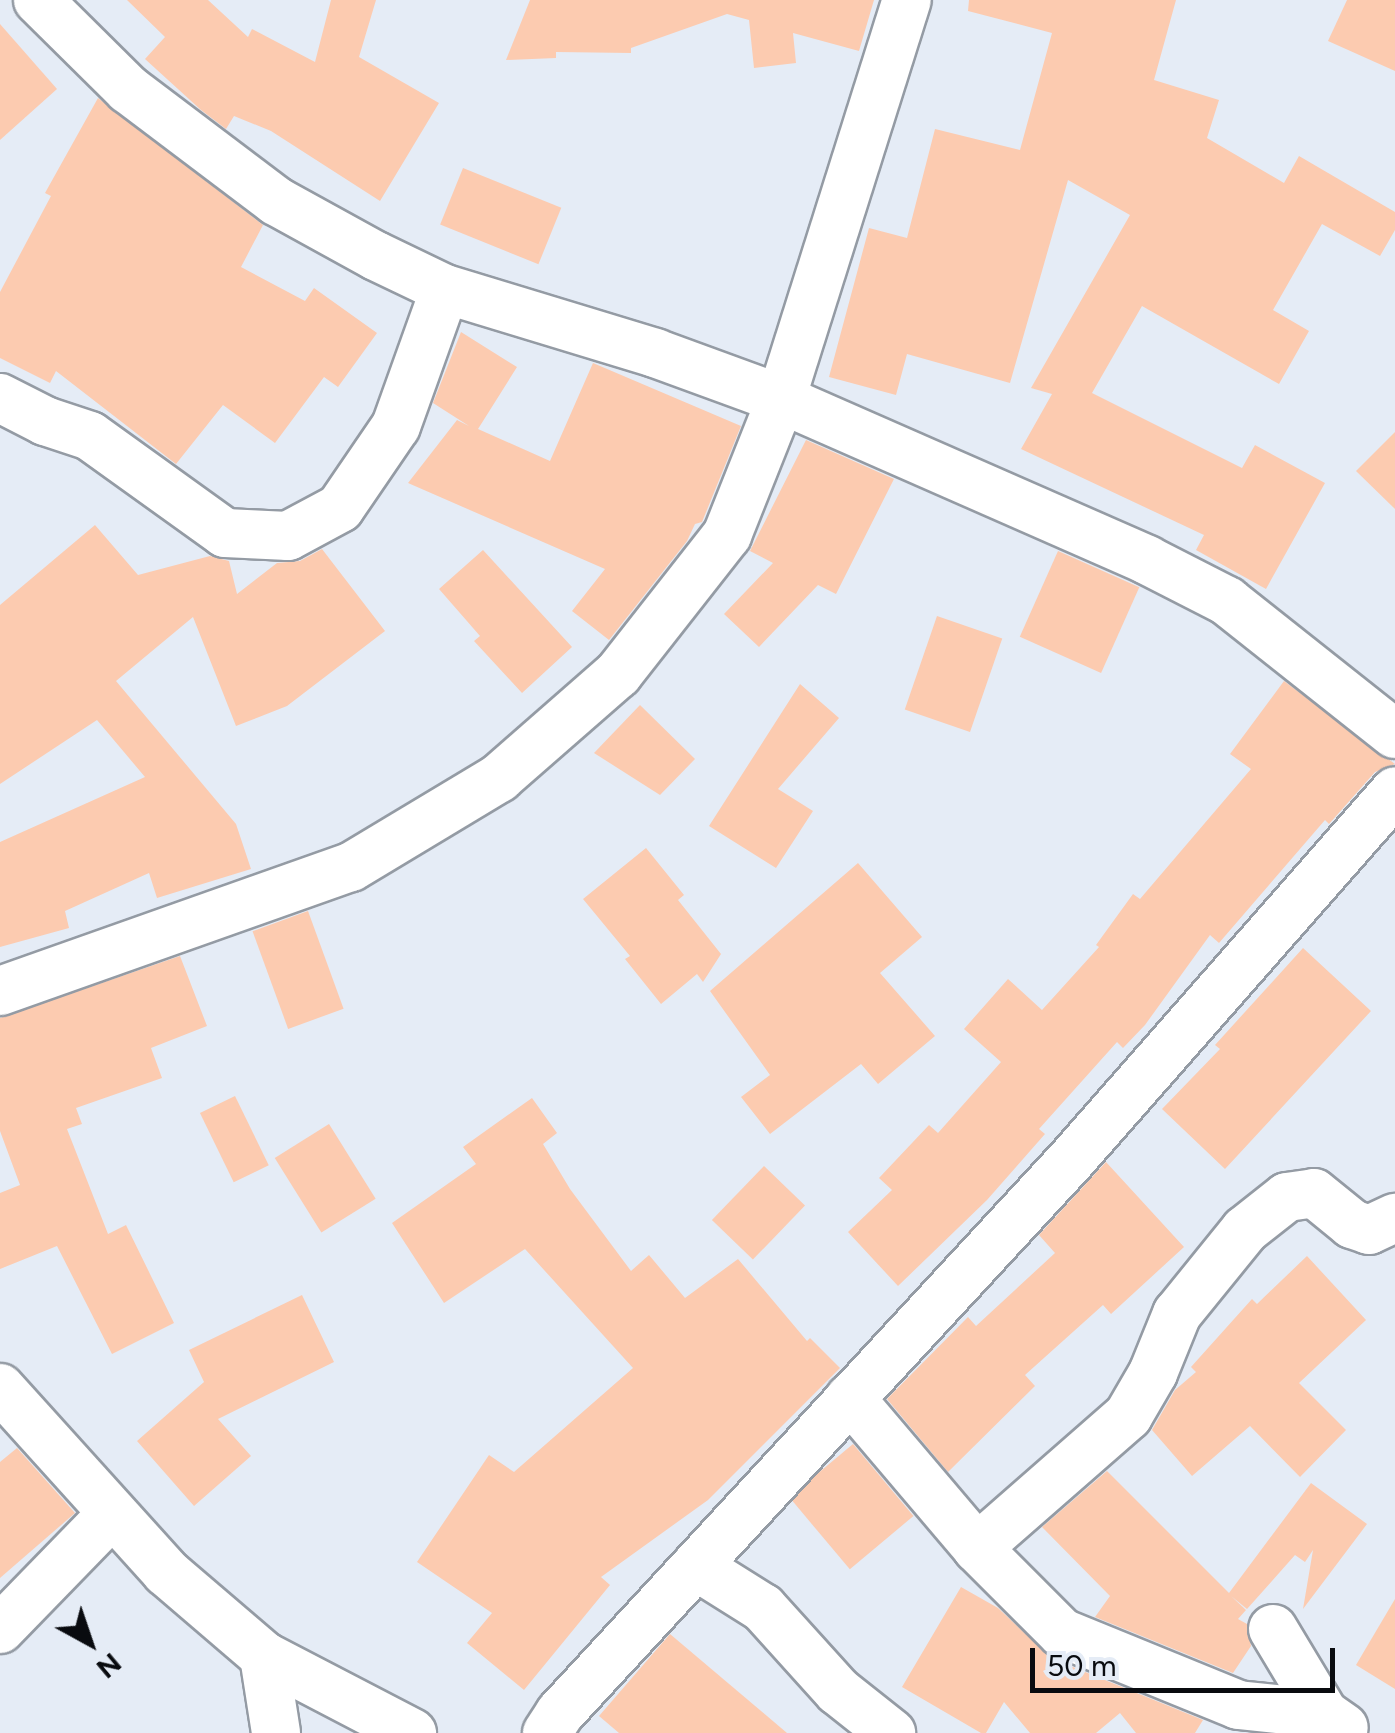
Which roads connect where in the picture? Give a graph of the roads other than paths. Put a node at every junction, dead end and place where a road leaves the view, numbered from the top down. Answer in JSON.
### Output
{"nodes":[{"id":1,"x":38,"y":0,"type":"edge"},
{"id":2,"x":907,"y":0,"type":"edge"},
{"id":3,"x":445,"y":289,"type":"junction"},
{"id":4,"x":0,"y":398,"type":"edge"},
{"id":5,"x":780,"y":399,"type":"junction"},
{"id":6,"x":1395,"y":734,"type":"edge"},
{"id":7,"x":1395,"y":790,"type":"edge"},
{"id":8,"x":0,"y":991,"type":"edge"},
{"id":9,"x":1395,"y":1218,"type":"edge"},
{"id":10,"x":0,"y":1388,"type":"edge"},
{"id":11,"x":850,"y":1398,"type":"junction"},
{"id":12,"x":112,"y":1514,"type":"junction"},
{"id":13,"x":978,"y":1548,"type":"junction"},
{"id":14,"x":696,"y":1566,"type":"junction"},
{"id":15,"x":0,"y":1629,"type":"edge"},
{"id":16,"x":1273,"y":1629,"type":"dead end"},
{"id":17,"x":264,"y":1656,"type":"junction"},
{"id":18,"x":1337,"y":1724,"type":"edge"},
{"id":19,"x":276,"y":1733,"type":"edge"},
{"id":20,"x":412,"y":1733,"type":"edge"},
{"id":21,"x":548,"y":1733,"type":"edge"},
{"id":22,"x":891,"y":1733,"type":"edge"}],
"edges":[{"from":1,"to":3,"type":"street"},
{"from":2,"to":5,"type":"street"},
{"from":3,"to":4,"type":"street"},
{"from":3,"to":5,"type":"street"},
{"from":5,"to":6,"type":"street"},
{"from":5,"to":8,"type":"street"},
{"from":7,"to":11,"type":"street"},
{"from":9,"to":13,"type":"street"},
{"from":10,"to":12,"type":"street"},
{"from":11,"to":13,"type":"street"},
{"from":11,"to":14,"type":"street"},
{"from":12,"to":15,"type":"street"},
{"from":12,"to":17,"type":"street"},
{"from":13,"to":18,"type":"street"},
{"from":14,"to":21,"type":"street"},
{"from":14,"to":22,"type":"street"},
{"from":16,"to":18,"type":"street"},
{"from":17,"to":19,"type":"street"},
{"from":17,"to":20,"type":"street"}]}
